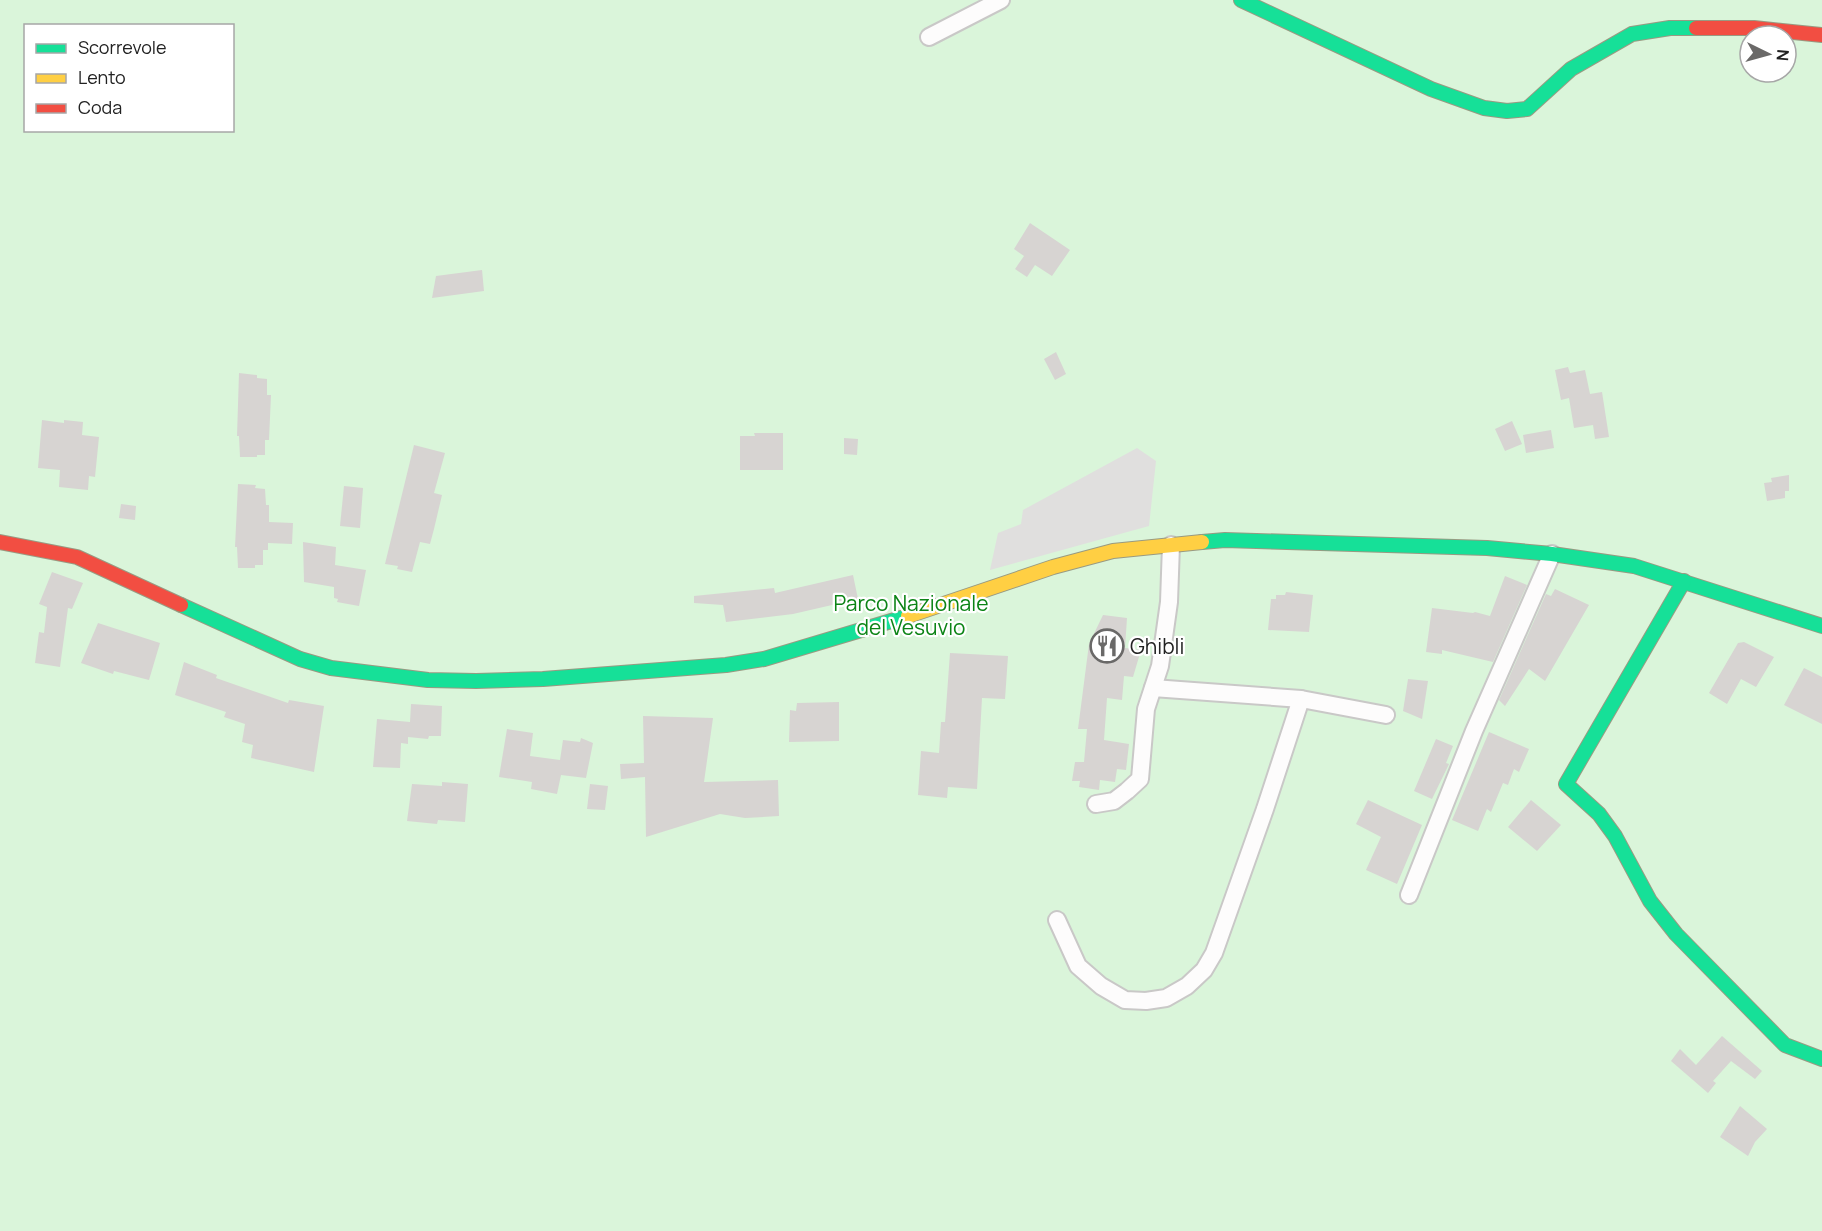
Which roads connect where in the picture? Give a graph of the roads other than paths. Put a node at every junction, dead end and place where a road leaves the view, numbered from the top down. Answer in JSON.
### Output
{"nodes":[{"id":1,"x":1001,"y":0,"type":"edge"},
{"id":2,"x":1241,"y":0,"type":"edge"},
{"id":3,"x":1822,"y":35,"type":"edge"},
{"id":4,"x":928,"y":37,"type":"dead end"},
{"id":5,"x":0,"y":543,"type":"edge"},
{"id":6,"x":1171,"y":545,"type":"junction"},
{"id":7,"x":1552,"y":554,"type":"junction"},
{"id":8,"x":1684,"y":581,"type":"junction"},
{"id":9,"x":1822,"y":626,"type":"edge"},
{"id":10,"x":1153,"y":688,"type":"junction"},
{"id":11,"x":1301,"y":699,"type":"junction"},
{"id":12,"x":1386,"y":715,"type":"dead end"},
{"id":13,"x":1096,"y":804,"type":"dead end"},
{"id":14,"x":1409,"y":896,"type":"dead end"},
{"id":15,"x":1057,"y":920,"type":"dead end"},
{"id":16,"x":1822,"y":1059,"type":"edge"}],
"edges":[{"from":1,"to":4,"type":"street"},
{"from":2,"to":3,"type":"street"},
{"from":5,"to":6,"type":"street"},
{"from":6,"to":7,"type":"street"},
{"from":6,"to":10,"type":"street"},
{"from":7,"to":8,"type":"street"},
{"from":7,"to":14,"type":"street"},
{"from":8,"to":9,"type":"street"},
{"from":8,"to":16,"type":"street"},
{"from":10,"to":11,"type":"street"},
{"from":10,"to":13,"type":"street"},
{"from":11,"to":12,"type":"street"},
{"from":11,"to":15,"type":"street"}]}
